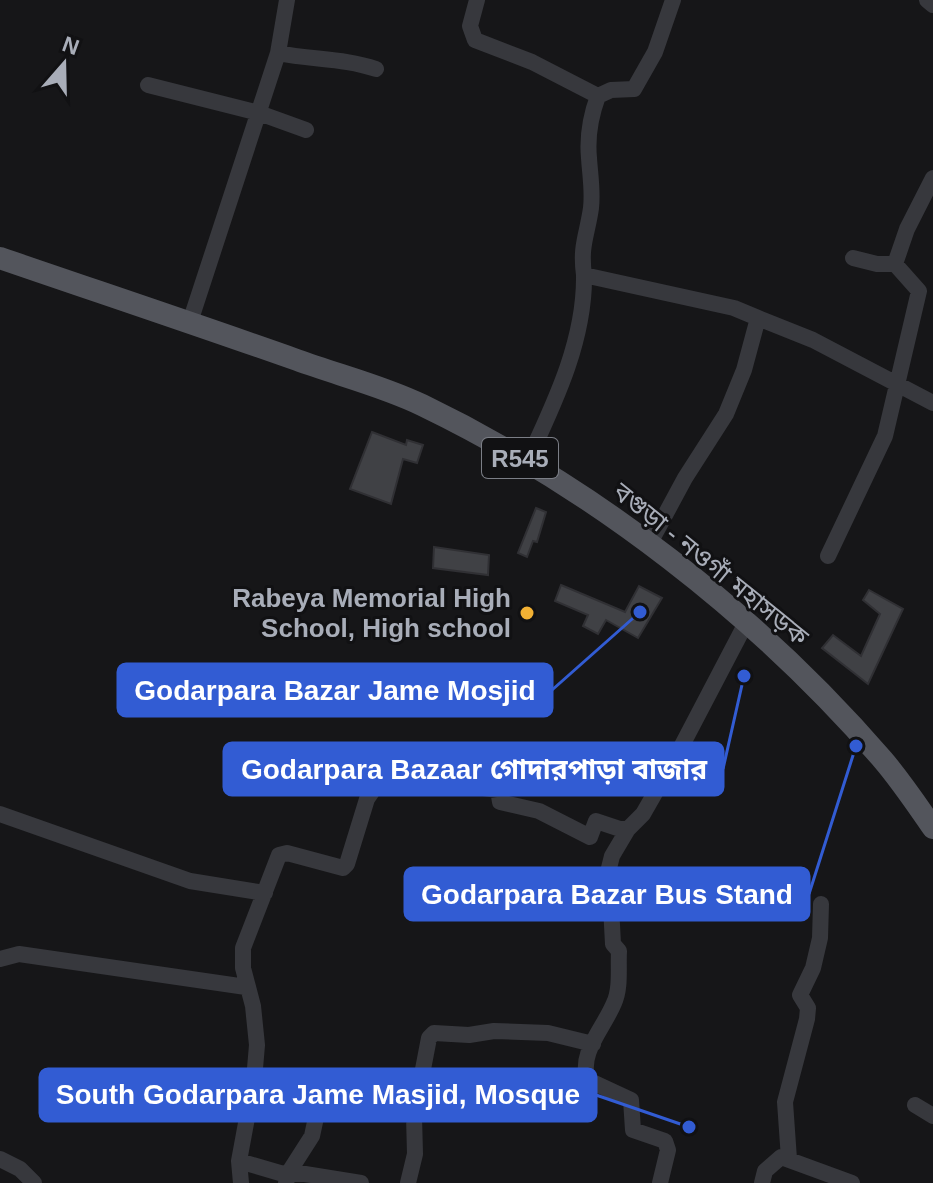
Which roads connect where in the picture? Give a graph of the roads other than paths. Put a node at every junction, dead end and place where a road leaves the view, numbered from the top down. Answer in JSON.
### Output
{"nodes":[{"id":1,"x":287,"y":0,"type":"edge"},
{"id":2,"x":477,"y":0,"type":"edge"},
{"id":3,"x":673,"y":0,"type":"edge"},
{"id":4,"x":927,"y":0,"type":"edge"},
{"id":5,"x":933,"y":5,"type":"edge"},
{"id":6,"x":278,"y":53,"type":"junction"},
{"id":7,"x":376,"y":69,"type":"dead end"},
{"id":8,"x":148,"y":85,"type":"dead end"},
{"id":9,"x":598,"y":96,"type":"junction"},
{"id":10,"x":259,"y":113,"type":"junction"},
{"id":11,"x":306,"y":130,"type":"dead end"},
{"id":12,"x":933,"y":178,"type":"edge"},
{"id":13,"x":0,"y":258,"type":"edge"},
{"id":14,"x":853,"y":258,"type":"dead end"},
{"id":15,"x":895,"y":264,"type":"junction"},
{"id":16,"x":584,"y":275,"type":"junction"},
{"id":17,"x":926,"y":293,"type":"edge"},
{"id":18,"x":758,"y":318,"type":"junction"},
{"id":19,"x":190,"y":322,"type":"junction"},
{"id":20,"x":897,"y":385,"type":"junction"},
{"id":21,"x":933,"y":403,"type":"edge"},
{"id":22,"x":527,"y":462,"type":"junction"},
{"id":23,"x":650,"y":543,"type":"junction"},
{"id":24,"x":828,"y":556,"type":"dead end"},
{"id":25,"x":746,"y":623,"type":"junction"},
{"id":26,"x":0,"y":814,"type":"edge"},
{"id":27,"x":933,"y":828,"type":"edge"},
{"id":28,"x":628,"y":829,"type":"junction"},
{"id":29,"x":265,"y":893,"type":"junction"},
{"id":30,"x":821,"y":904,"type":"dead end"},
{"id":31,"x":0,"y":959,"type":"edge"},
{"id":32,"x":246,"y":987,"type":"junction"},
{"id":33,"x":593,"y":1044,"type":"junction"},
{"id":34,"x":915,"y":1105,"type":"dead end"},
{"id":35,"x":414,"y":1116,"type":"junction"},
{"id":36,"x":933,"y":1116,"type":"edge"},
{"id":37,"x":0,"y":1159,"type":"edge"},
{"id":38,"x":789,"y":1159,"type":"junction"},
{"id":39,"x":239,"y":1161,"type":"junction"},
{"id":40,"x":287,"y":1178,"type":"edge"},
{"id":41,"x":34,"y":1183,"type":"edge"},
{"id":42,"x":241,"y":1183,"type":"edge"},
{"id":43,"x":361,"y":1183,"type":"edge"},
{"id":44,"x":408,"y":1183,"type":"edge"},
{"id":45,"x":660,"y":1183,"type":"edge"},
{"id":46,"x":762,"y":1183,"type":"edge"},
{"id":47,"x":852,"y":1183,"type":"edge"}],
"edges":[{"from":1,"to":6,"type":"street"},
{"from":2,"to":9,"type":"street"},
{"from":3,"to":9,"type":"street"},
{"from":4,"to":5,"type":"street"},
{"from":6,"to":7,"type":"street"},
{"from":6,"to":10,"type":"street"},
{"from":8,"to":10,"type":"street"},
{"from":9,"to":16,"type":"street"},
{"from":10,"to":11,"type":"street"},
{"from":10,"to":19,"type":"street"},
{"from":12,"to":15,"type":"street"},
{"from":13,"to":19,"type":"main road","name":"বগুড়া - নওগাঁ মহাসড়ক","number":"R545"},
{"from":14,"to":15,"type":"street"},
{"from":15,"to":17,"type":"street"},
{"from":16,"to":18,"type":"street"},
{"from":16,"to":22,"type":"street"},
{"from":17,"to":20,"type":"street"},
{"from":18,"to":20,"type":"street"},
{"from":18,"to":23,"type":"street"},
{"from":19,"to":22,"type":"main road","name":"বগুড়া - নওগাঁ মহাসড়ক","number":"R545"},
{"from":20,"to":21,"type":"street"},
{"from":20,"to":24,"type":"street"},
{"from":22,"to":23,"type":"main road","name":"বগুড়া - নওগাঁ মহাসড়ক","number":"R545"},
{"from":23,"to":25,"type":"main road","name":"বগুড়া - নওগাঁ মহাসড়ক","number":"R545"},
{"from":25,"to":27,"type":"main road","name":"বগুড়া - নওগাঁ মহাসড়ক","number":"R545"},
{"from":25,"to":28,"type":"street"},
{"from":26,"to":29,"type":"street"},
{"from":28,"to":29,"type":"street"},
{"from":28,"to":33,"type":"street"},
{"from":29,"to":32,"type":"street"},
{"from":30,"to":38,"type":"street"},
{"from":31,"to":32,"type":"street"},
{"from":32,"to":39,"type":"street"},
{"from":33,"to":35,"type":"street"},
{"from":33,"to":45,"type":"street"},
{"from":34,"to":36,"type":"street"},
{"from":35,"to":40,"type":"street"},
{"from":35,"to":44,"type":"street"},
{"from":37,"to":41,"type":"street"},
{"from":38,"to":46,"type":"street"},
{"from":38,"to":47,"type":"street"},
{"from":39,"to":40,"type":"street"},
{"from":39,"to":42,"type":"street"},
{"from":40,"to":43,"type":"street"}]}
